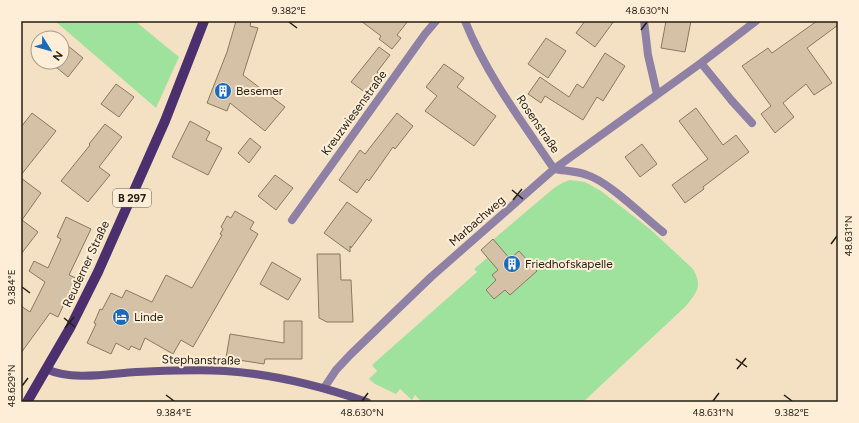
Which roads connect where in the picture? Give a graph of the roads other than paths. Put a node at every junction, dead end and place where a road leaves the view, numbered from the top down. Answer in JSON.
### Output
{"nodes":[{"id":1,"x":204,"y":21,"type":"edge"},
{"id":2,"x":436,"y":21,"type":"edge"},
{"id":3,"x":465,"y":21,"type":"edge"},
{"id":4,"x":644,"y":21,"type":"edge"},
{"id":5,"x":756,"y":21,"type":"edge"},
{"id":6,"x":701,"y":63,"type":"junction"},
{"id":7,"x":657,"y":94,"type":"junction"},
{"id":8,"x":752,"y":123,"type":"dead end"},
{"id":9,"x":554,"y":169,"type":"junction"},
{"id":10,"x":292,"y":220,"type":"dead end"},
{"id":11,"x":663,"y":232,"type":"dead end"},
{"id":12,"x":46,"y":369,"type":"junction"},
{"id":13,"x":324,"y":388,"type":"junction"},
{"id":14,"x":353,"y":400,"type":"edge"},
{"id":15,"x":27,"y":402,"type":"edge"},
{"id":16,"x":367,"y":402,"type":"edge"}],
"edges":[{"from":1,"to":12,"type":"main road","name":"Reuderner Straße","number":"B 297"},
{"from":2,"to":10,"type":"street","name":"Kreuzwiesenstraße"},
{"from":3,"to":9,"type":"street","name":"Rosenstraße"},
{"from":4,"to":7,"type":"street"},
{"from":5,"to":6,"type":"street","name":"Marbachweg"},
{"from":6,"to":7,"type":"street","name":"Marbachweg"},
{"from":6,"to":8,"type":"street"},
{"from":7,"to":9,"type":"street","name":"Marbachweg"},
{"from":9,"to":11,"type":"street","name":"Rosenstraße"},
{"from":9,"to":13,"type":"street","name":"Marbachweg"},
{"from":12,"to":13,"type":"street","name":"Stephanstraße"},
{"from":12,"to":15,"type":"main road","name":"Reuderner Straße","number":"B 297"},
{"from":13,"to":14,"type":"street","name":"Stephanstraße"},
{"from":14,"to":16,"type":"street","name":"Stephanstraße"}]}
